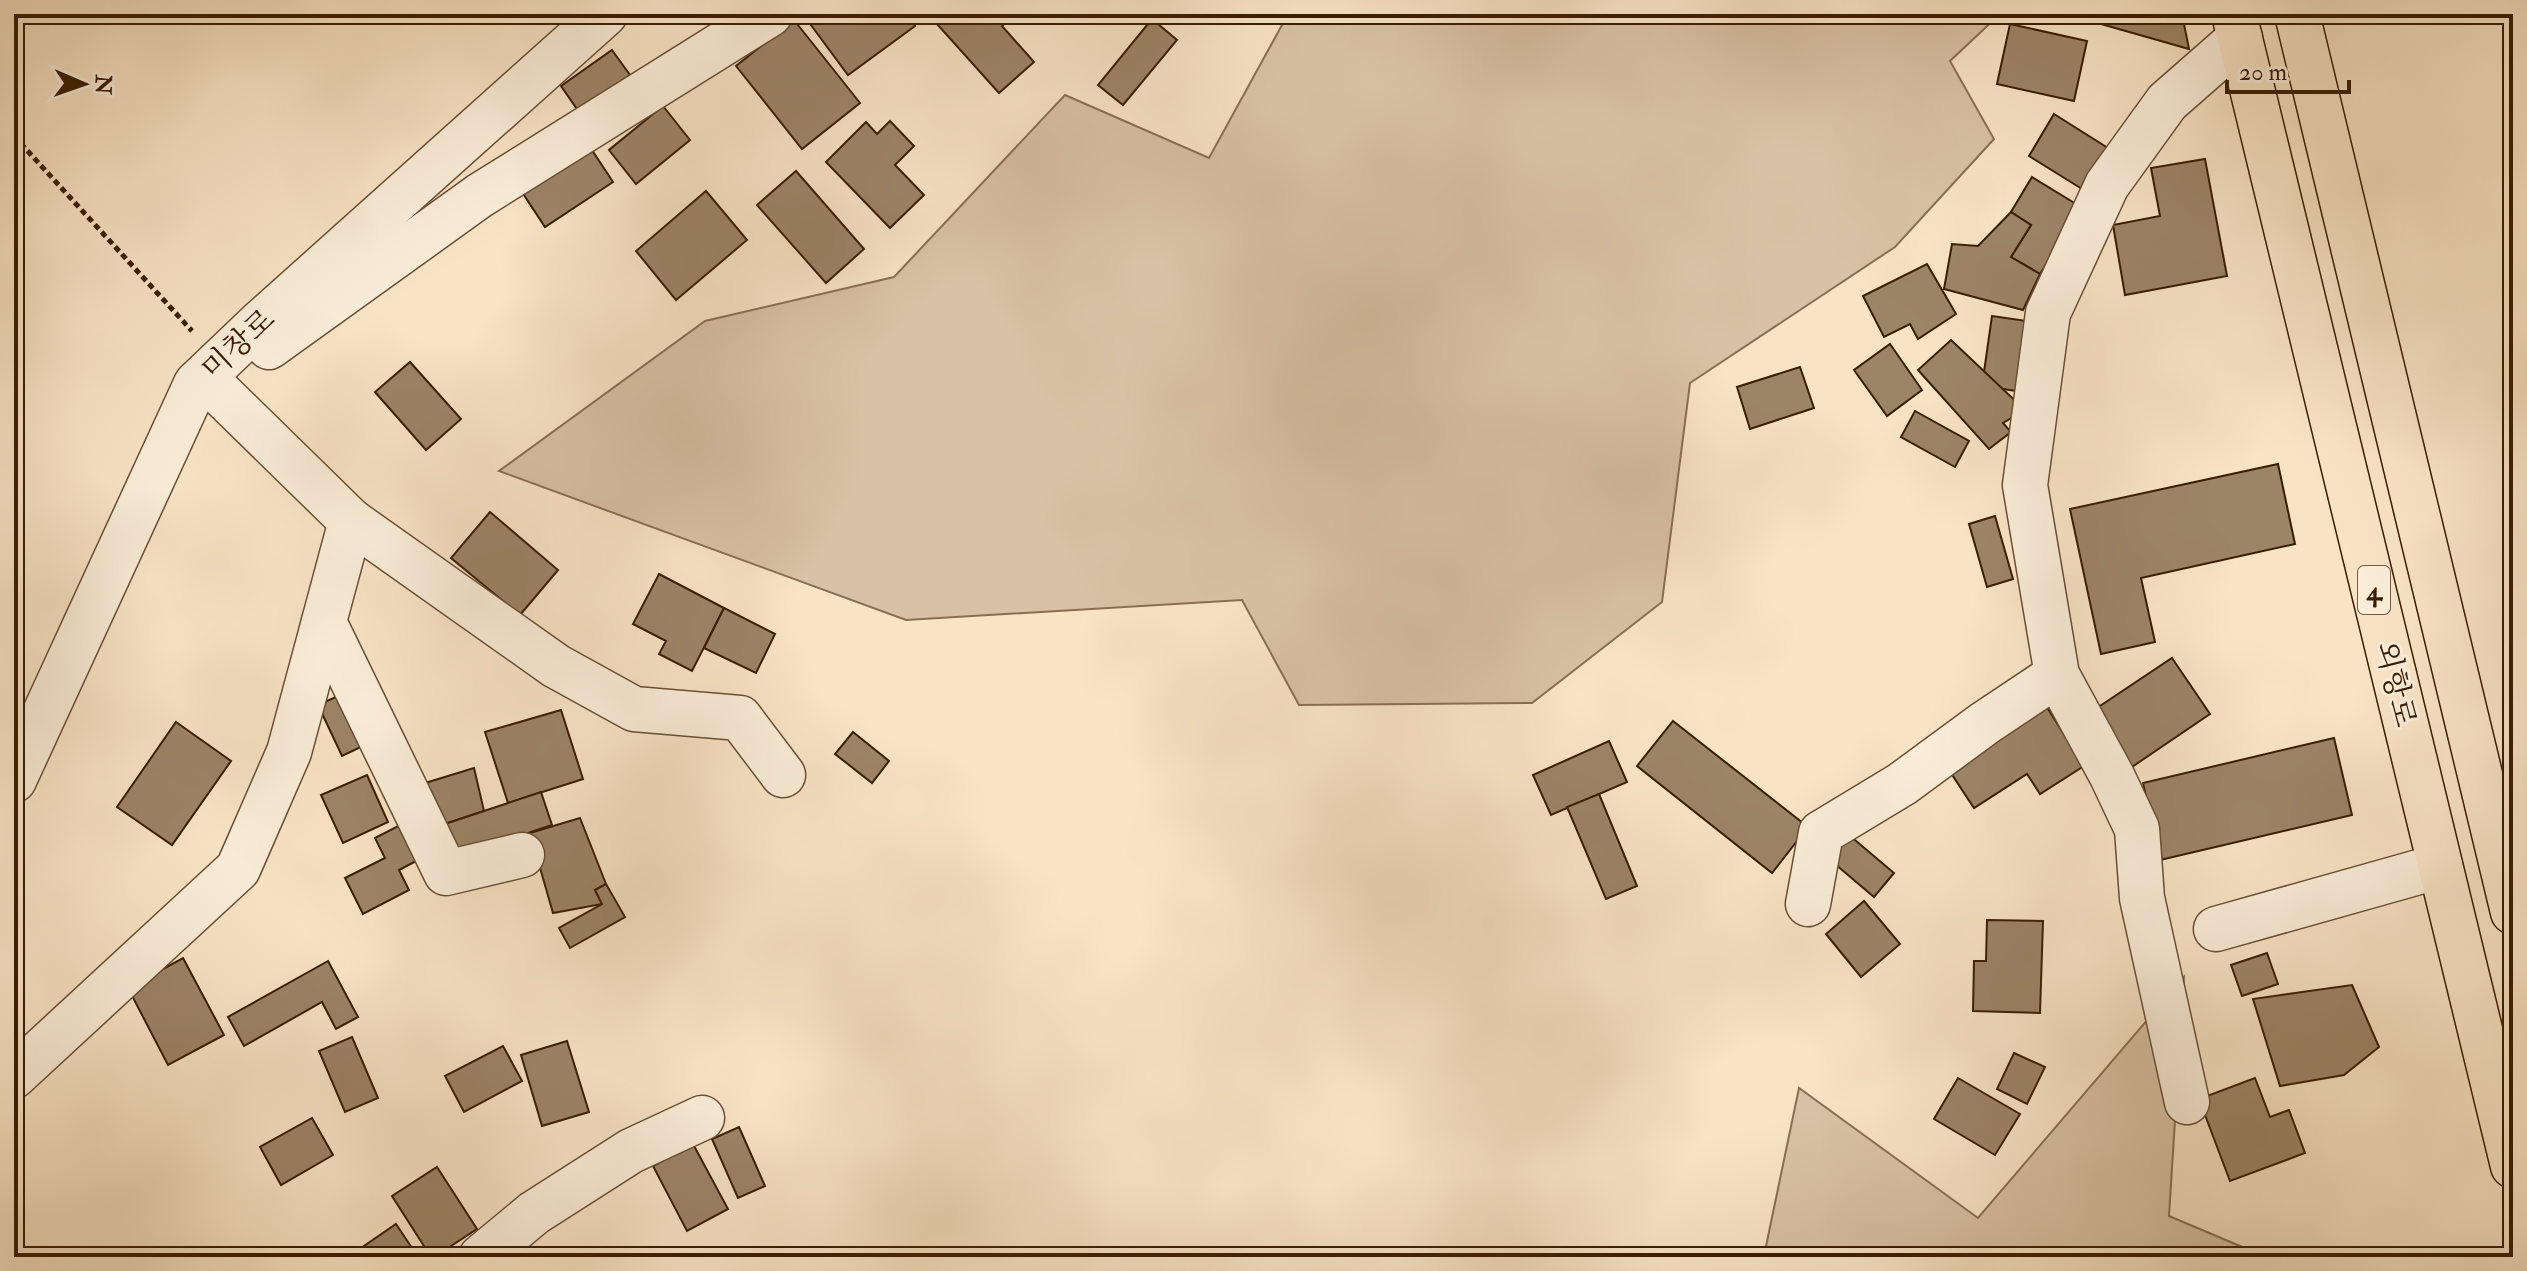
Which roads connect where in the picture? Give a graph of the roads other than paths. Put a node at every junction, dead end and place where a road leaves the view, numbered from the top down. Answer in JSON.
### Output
{"nodes":[{"id":1,"x":605,"y":14,"type":"edge"},
{"id":2,"x":770,"y":14,"type":"edge"},
{"id":3,"x":2297,"y":14,"type":"edge"},
{"id":4,"x":2237,"y":26,"type":"edge"},
{"id":5,"x":206,"y":385,"type":"junction"},
{"id":6,"x":351,"y":521,"type":"junction"},
{"id":7,"x":324,"y":622,"type":"junction"},
{"id":8,"x":2057,"y":675,"type":"junction"},
{"id":9,"x":783,"y":775,"type":"dead end"},
{"id":10,"x":14,"y":780,"type":"edge"},
{"id":11,"x":522,"y":855,"type":"dead end"},
{"id":12,"x":2440,"y":866,"type":"junction"},
{"id":13,"x":1808,"y":904,"type":"dead end"},
{"id":14,"x":2513,"y":912,"type":"edge"},
{"id":15,"x":2216,"y":929,"type":"dead end"},
{"id":16,"x":14,"y":1076,"type":"edge"},
{"id":17,"x":2187,"y":1102,"type":"dead end"},
{"id":18,"x":702,"y":1118,"type":"dead end"},
{"id":19,"x":2513,"y":1166,"type":"edge"},
{"id":20,"x":481,"y":1257,"type":"edge"}],
"edges":[{"from":1,"to":5,"type":"street","name":"미창로"},
{"from":2,"to":5,"type":"street"},
{"from":3,"to":14,"type":"main road","name":"외항로","number":"4"},
{"from":4,"to":8,"type":"street"},
{"from":4,"to":12,"type":"main road","name":"외항로","number":"4"},
{"from":5,"to":6,"type":"street"},
{"from":5,"to":10,"type":"street","name":"미창로"},
{"from":6,"to":7,"type":"street"},
{"from":6,"to":9,"type":"street"},
{"from":7,"to":11,"type":"street"},
{"from":7,"to":16,"type":"street"},
{"from":8,"to":13,"type":"street"},
{"from":8,"to":17,"type":"street"},
{"from":12,"to":15,"type":"street"},
{"from":12,"to":19,"type":"main road","name":"외항로","number":"4"},
{"from":18,"to":20,"type":"street"}]}
